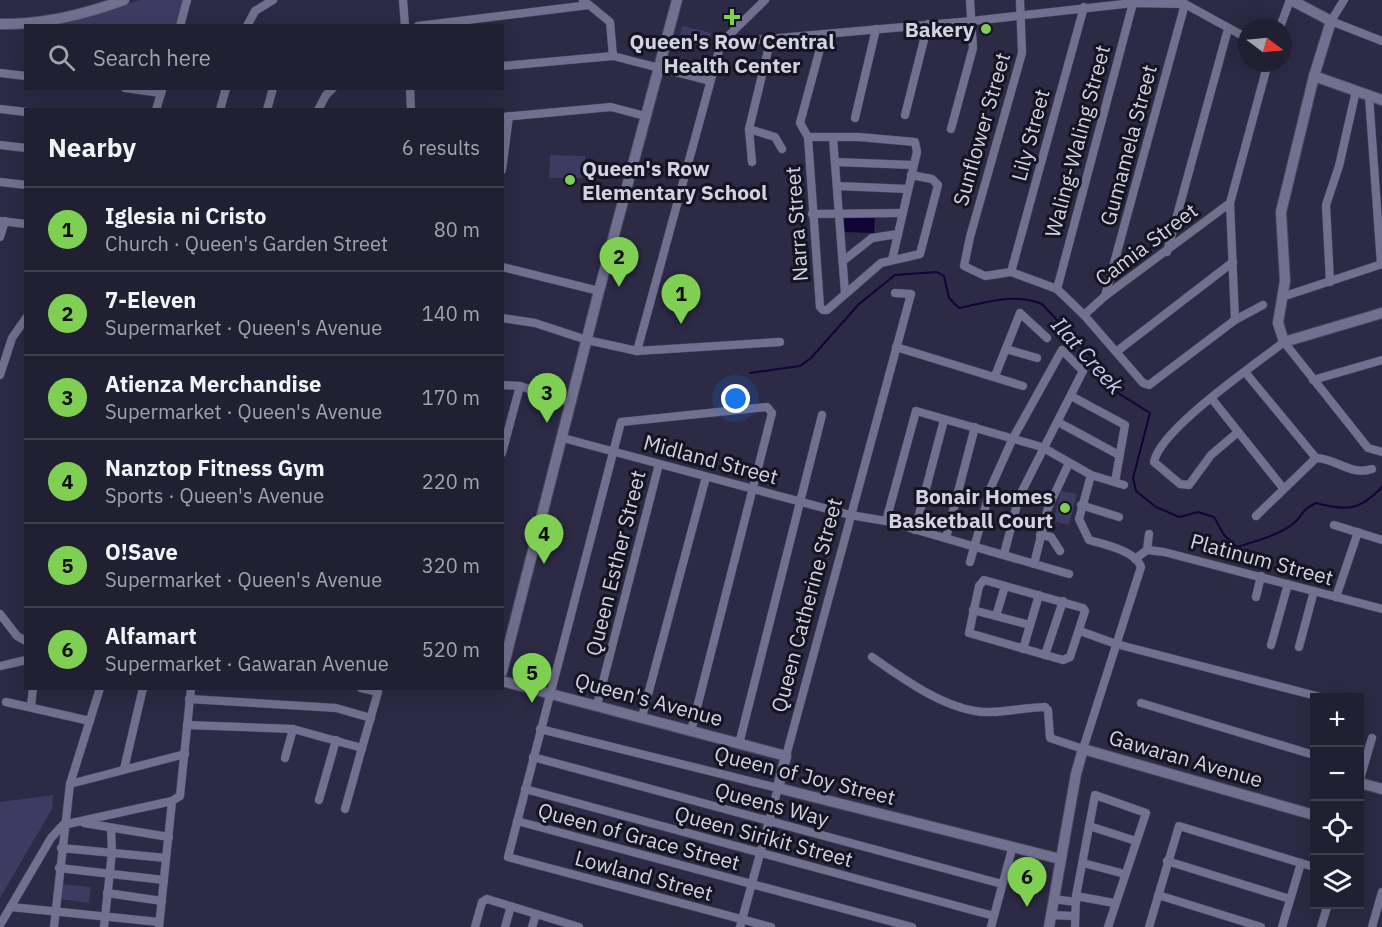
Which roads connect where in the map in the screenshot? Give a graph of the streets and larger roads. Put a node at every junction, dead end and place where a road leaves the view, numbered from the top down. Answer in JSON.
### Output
{"nodes":[{"id":1,"x":124,"y":0,"type":"edge"},
{"id":2,"x":187,"y":0,"type":"edge"},
{"id":3,"x":273,"y":0,"type":"edge"},
{"id":4,"x":403,"y":0,"type":"edge"},
{"id":5,"x":677,"y":0,"type":"edge"},
{"id":6,"x":765,"y":0,"type":"edge"},
{"id":7,"x":970,"y":0,"type":"edge"},
{"id":8,"x":1020,"y":0,"type":"edge"},
{"id":9,"x":1291,"y":0,"type":"edge"},
{"id":10,"x":1344,"y":0,"type":"edge"},
{"id":11,"x":586,"y":3,"type":"edge"},
{"id":12,"x":1133,"y":3,"type":"junction"},
{"id":13,"x":1185,"y":4,"type":"junction"},
{"id":14,"x":1084,"y":7,"type":"junction"},
{"id":15,"x":1022,"y":16,"type":"junction"},
{"id":16,"x":1284,"y":18,"type":"edge"},
{"id":17,"x":972,"y":21,"type":"junction"},
{"id":18,"x":1331,"y":21,"type":"junction"},
{"id":19,"x":0,"y":24,"type":"edge"},
{"id":20,"x":181,"y":24,"type":"edge"},
{"id":21,"x":248,"y":24,"type":"edge"},
{"id":22,"x":405,"y":24,"type":"edge"},
{"id":23,"x":433,"y":24,"type":"edge"},
{"id":24,"x":928,"y":24,"type":"junction"},
{"id":25,"x":1228,"y":28,"type":"junction"},
{"id":26,"x":876,"y":29,"type":"junction"},
{"id":27,"x":1238,"y":33,"type":"edge"},
{"id":28,"x":824,"y":34,"type":"junction"},
{"id":29,"x":771,"y":38,"type":"junction"},
{"id":30,"x":1382,"y":41,"type":"edge"},
{"id":31,"x":721,"y":43,"type":"junction"},
{"id":32,"x":613,"y":56,"type":"junction"},
{"id":33,"x":504,"y":66,"type":"edge"},
{"id":34,"x":659,"y":67,"type":"junction"},
{"id":35,"x":1266,"y":72,"type":"edge"},
{"id":36,"x":0,"y":73,"type":"edge"},
{"id":37,"x":24,"y":76,"type":"edge"},
{"id":38,"x":1314,"y":76,"type":"junction"},
{"id":39,"x":710,"y":81,"type":"junction"},
{"id":40,"x":225,"y":90,"type":"edge"},
{"id":41,"x":272,"y":90,"type":"edge"},
{"id":42,"x":331,"y":90,"type":"edge"},
{"id":43,"x":410,"y":90,"type":"edge"},
{"id":44,"x":162,"y":91,"type":"edge"},
{"id":45,"x":1356,"y":91,"type":"junction"},
{"id":46,"x":1369,"y":96,"type":"junction"},
{"id":47,"x":1382,"y":99,"type":"edge"},
{"id":48,"x":157,"y":108,"type":"edge"},
{"id":49,"x":221,"y":108,"type":"edge"},
{"id":50,"x":268,"y":108,"type":"edge"},
{"id":51,"x":319,"y":108,"type":"edge"},
{"id":52,"x":411,"y":108,"type":"edge"},
{"id":53,"x":0,"y":109,"type":"edge"},
{"id":54,"x":24,"y":112,"type":"edge"},
{"id":55,"x":905,"y":115,"type":"dead end"},
{"id":56,"x":506,"y":116,"type":"edge"},
{"id":57,"x":645,"y":116,"type":"junction"},
{"id":58,"x":855,"y":118,"type":"dead end"},
{"id":59,"x":749,"y":129,"type":"junction"},
{"id":60,"x":951,"y":129,"type":"dead end"},
{"id":61,"x":808,"y":137,"type":"junction"},
{"id":62,"x":833,"y":138,"type":"junction"},
{"id":63,"x":504,"y":143,"type":"edge"},
{"id":64,"x":0,"y":145,"type":"edge"},
{"id":65,"x":24,"y":148,"type":"edge"},
{"id":66,"x":782,"y":149,"type":"dead end"},
{"id":67,"x":752,"y":162,"type":"dead end"},
{"id":68,"x":835,"y":162,"type":"junction"},
{"id":69,"x":913,"y":165,"type":"junction"},
{"id":70,"x":911,"y":175,"type":"junction"},
{"id":71,"x":0,"y":182,"type":"edge"},
{"id":72,"x":24,"y":185,"type":"edge"},
{"id":73,"x":837,"y":186,"type":"junction"},
{"id":74,"x":908,"y":189,"type":"junction"},
{"id":75,"x":1230,"y":203,"type":"junction"},
{"id":76,"x":839,"y":212,"type":"junction"},
{"id":77,"x":902,"y":213,"type":"junction"},
{"id":78,"x":812,"y":214,"type":"junction"},
{"id":79,"x":2,"y":221,"type":"edge"},
{"id":80,"x":24,"y":224,"type":"edge"},
{"id":81,"x":898,"y":234,"type":"junction"},
{"id":82,"x":0,"y":237,"type":"edge"},
{"id":83,"x":1167,"y":252,"type":"junction"},
{"id":84,"x":892,"y":260,"type":"junction"},
{"id":85,"x":843,"y":261,"type":"junction"},
{"id":86,"x":1233,"y":262,"type":"junction"},
{"id":87,"x":1381,"y":264,"type":"edge"},
{"id":88,"x":504,"y":267,"type":"edge"},
{"id":89,"x":1011,"y":273,"type":"junction"},
{"id":90,"x":1330,"y":282,"type":"junction"},
{"id":91,"x":1057,"y":289,"type":"junction"},
{"id":92,"x":599,"y":291,"type":"junction"},
{"id":93,"x":845,"y":293,"type":"junction"},
{"id":94,"x":895,"y":293,"type":"dead end"},
{"id":95,"x":1105,"y":296,"type":"junction"},
{"id":96,"x":1282,"y":297,"type":"junction"},
{"id":97,"x":1263,"y":305,"type":"dead end"},
{"id":98,"x":1382,"y":313,"type":"edge"},
{"id":99,"x":1084,"y":315,"type":"junction"},
{"id":100,"x":504,"y":318,"type":"edge"},
{"id":101,"x":1235,"y":320,"type":"junction"},
{"id":102,"x":24,"y":321,"type":"edge"},
{"id":103,"x":1047,"y":338,"type":"dead end"},
{"id":104,"x":586,"y":340,"type":"junction"},
{"id":105,"x":780,"y":342,"type":"dead end"},
{"id":106,"x":1284,"y":342,"type":"junction"},
{"id":107,"x":896,"y":347,"type":"junction"},
{"id":108,"x":1006,"y":349,"type":"junction"},
{"id":109,"x":637,"y":351,"type":"junction"},
{"id":110,"x":1116,"y":352,"type":"junction"},
{"id":111,"x":1037,"y":358,"type":"dead end"},
{"id":112,"x":1382,"y":360,"type":"edge"},
{"id":113,"x":1245,"y":372,"type":"junction"},
{"id":114,"x":0,"y":375,"type":"edge"},
{"id":115,"x":995,"y":376,"type":"junction"},
{"id":116,"x":1313,"y":380,"type":"junction"},
{"id":117,"x":504,"y":385,"type":"edge"},
{"id":118,"x":520,"y":386,"type":"junction"},
{"id":119,"x":1023,"y":386,"type":"dead end"},
{"id":120,"x":1071,"y":396,"type":"junction"},
{"id":121,"x":1212,"y":399,"type":"junction"},
{"id":122,"x":572,"y":402,"type":"junction"},
{"id":123,"x":822,"y":415,"type":"dead end"},
{"id":124,"x":944,"y":420,"type":"junction"},
{"id":125,"x":1058,"y":422,"type":"junction"},
{"id":126,"x":975,"y":427,"type":"junction"},
{"id":127,"x":1238,"y":432,"type":"junction"},
{"id":128,"x":563,"y":438,"type":"junction"},
{"id":129,"x":1013,"y":438,"type":"junction"},
{"id":130,"x":504,"y":446,"type":"edge"},
{"id":131,"x":1042,"y":447,"type":"junction"},
{"id":132,"x":612,"y":451,"type":"junction"},
{"id":133,"x":1382,"y":452,"type":"edge"},
{"id":134,"x":1119,"y":455,"type":"junction"},
{"id":135,"x":1316,"y":458,"type":"junction"},
{"id":136,"x":1069,"y":463,"type":"junction"},
{"id":137,"x":659,"y":464,"type":"junction"},
{"id":138,"x":1372,"y":469,"type":"dead end"},
{"id":139,"x":1090,"y":476,"type":"junction"},
{"id":140,"x":706,"y":477,"type":"junction"},
{"id":141,"x":1115,"y":482,"type":"junction"},
{"id":142,"x":1124,"y":485,"type":"dead end"},
{"id":143,"x":1283,"y":488,"type":"junction"},
{"id":144,"x":752,"y":489,"type":"junction"},
{"id":145,"x":799,"y":502,"type":"junction"},
{"id":146,"x":1082,"y":505,"type":"junction"},
{"id":147,"x":850,"y":515,"type":"junction"},
{"id":148,"x":1256,"y":516,"type":"dead end"},
{"id":149,"x":1119,"y":517,"type":"dead end"},
{"id":150,"x":886,"y":521,"type":"junction"},
{"id":151,"x":1334,"y":525,"type":"dead end"},
{"id":152,"x":915,"y":530,"type":"junction"},
{"id":153,"x":1358,"y":532,"type":"junction"},
{"id":154,"x":1149,"y":534,"type":"dead end"},
{"id":155,"x":1040,"y":536,"type":"junction"},
{"id":156,"x":946,"y":538,"type":"junction"},
{"id":157,"x":1382,"y":540,"type":"edge"},
{"id":158,"x":974,"y":546,"type":"junction"},
{"id":159,"x":1147,"y":550,"type":"junction"},
{"id":160,"x":1060,"y":551,"type":"dead end"},
{"id":161,"x":1004,"y":555,"type":"junction"},
{"id":162,"x":1135,"y":559,"type":"junction"},
{"id":163,"x":970,"y":562,"type":"dead end"},
{"id":164,"x":1034,"y":564,"type":"junction"},
{"id":165,"x":1069,"y":574,"type":"dead end"},
{"id":166,"x":1261,"y":576,"type":"junction"},
{"id":167,"x":1288,"y":584,"type":"junction"},
{"id":168,"x":1005,"y":585,"type":"junction"},
{"id":169,"x":1314,"y":591,"type":"junction"},
{"id":170,"x":1039,"y":595,"type":"junction"},
{"id":171,"x":1256,"y":597,"type":"dead end"},
{"id":172,"x":1335,"y":597,"type":"junction"},
{"id":173,"x":1063,"y":601,"type":"junction"},
{"id":174,"x":1382,"y":609,"type":"edge"},
{"id":175,"x":973,"y":610,"type":"junction"},
{"id":176,"x":0,"y":614,"type":"edge"},
{"id":177,"x":996,"y":616,"type":"junction"},
{"id":178,"x":1030,"y":625,"type":"junction"},
{"id":179,"x":1080,"y":631,"type":"junction"},
{"id":180,"x":24,"y":640,"type":"edge"},
{"id":181,"x":1116,"y":644,"type":"junction"},
{"id":182,"x":1271,"y":645,"type":"dead end"},
{"id":183,"x":1299,"y":647,"type":"dead end"},
{"id":184,"x":1023,"y":649,"type":"junction"},
{"id":185,"x":1045,"y":655,"type":"junction"},
{"id":186,"x":873,"y":657,"type":"dead end"},
{"id":187,"x":24,"y":660,"type":"edge"},
{"id":188,"x":504,"y":664,"type":"edge"},
{"id":189,"x":0,"y":666,"type":"edge"},
{"id":190,"x":504,"y":681,"type":"edge"},
{"id":191,"x":33,"y":690,"type":"edge"},
{"id":192,"x":99,"y":690,"type":"edge"},
{"id":193,"x":143,"y":690,"type":"edge"},
{"id":194,"x":191,"y":690,"type":"edge"},
{"id":195,"x":370,"y":690,"type":"edge"},
{"id":196,"x":550,"y":692,"type":"junction"},
{"id":197,"x":1310,"y":694,"type":"edge"},
{"id":198,"x":189,"y":699,"type":"junction"},
{"id":199,"x":6,"y":702,"type":"dead end"},
{"id":200,"x":1141,"y":703,"type":"dead end"},
{"id":201,"x":597,"y":705,"type":"junction"},
{"id":202,"x":30,"y":706,"type":"junction"},
{"id":203,"x":642,"y":717,"type":"junction"},
{"id":204,"x":370,"y":718,"type":"junction"},
{"id":205,"x":90,"y":721,"type":"junction"},
{"id":206,"x":187,"y":725,"type":"junction"},
{"id":207,"x":293,"y":729,"type":"junction"},
{"id":208,"x":540,"y":729,"type":"junction"},
{"id":209,"x":691,"y":730,"type":"junction"},
{"id":210,"x":1372,"y":738,"type":"dead end"},
{"id":211,"x":336,"y":740,"type":"junction"},
{"id":212,"x":739,"y":744,"type":"junction"},
{"id":213,"x":362,"y":748,"type":"junction"},
{"id":214,"x":1083,"y":749,"type":"junction"},
{"id":215,"x":185,"y":754,"type":"junction"},
{"id":216,"x":1310,"y":754,"type":"edge"},
{"id":217,"x":786,"y":756,"type":"junction"},
{"id":218,"x":533,"y":757,"type":"junction"},
{"id":219,"x":285,"y":759,"type":"dead end"},
{"id":220,"x":1364,"y":761,"type":"edge"},
{"id":221,"x":124,"y":769,"type":"junction"},
{"id":222,"x":1364,"y":783,"type":"edge"},
{"id":223,"x":70,"y":784,"type":"junction"},
{"id":224,"x":778,"y":788,"type":"junction"},
{"id":225,"x":525,"y":789,"type":"junction"},
{"id":226,"x":1382,"y":789,"type":"edge"},
{"id":227,"x":319,"y":800,"type":"dead end"},
{"id":228,"x":172,"y":801,"type":"junction"},
{"id":229,"x":345,"y":809,"type":"dead end"},
{"id":230,"x":1310,"y":814,"type":"edge"},
{"id":231,"x":517,"y":821,"type":"junction"},
{"id":232,"x":83,"y":822,"type":"junction"},
{"id":233,"x":768,"y":822,"type":"junction"},
{"id":234,"x":63,"y":825,"type":"junction"},
{"id":235,"x":1089,"y":826,"type":"junction"},
{"id":236,"x":111,"y":829,"type":"junction"},
{"id":237,"x":169,"y":837,"type":"junction"},
{"id":238,"x":1136,"y":841,"type":"junction"},
{"id":239,"x":61,"y":848,"type":"junction"},
{"id":240,"x":1012,"y":849,"type":"junction"},
{"id":241,"x":112,"y":852,"type":"junction"},
{"id":242,"x":760,"y":854,"type":"junction"},
{"id":243,"x":166,"y":858,"type":"junction"},
{"id":244,"x":1060,"y":859,"type":"junction"},
{"id":245,"x":1167,"y":861,"type":"junction"},
{"id":246,"x":1301,"y":862,"type":"junction"},
{"id":247,"x":1083,"y":863,"type":"junction"},
{"id":248,"x":1310,"y":865,"type":"edge"},
{"id":249,"x":59,"y":868,"type":"junction"},
{"id":250,"x":110,"y":872,"type":"junction"},
{"id":251,"x":1125,"y":874,"type":"junction"},
{"id":252,"x":164,"y":880,"type":"junction"},
{"id":253,"x":752,"y":884,"type":"junction"},
{"id":254,"x":1002,"y":884,"type":"junction"},
{"id":255,"x":1382,"y":892,"type":"edge"},
{"id":256,"x":108,"y":893,"type":"junction"},
{"id":257,"x":1158,"y":895,"type":"junction"},
{"id":258,"x":1290,"y":898,"type":"junction"},
{"id":259,"x":1053,"y":899,"type":"junction"},
{"id":260,"x":1076,"y":899,"type":"junction"},
{"id":261,"x":162,"y":901,"type":"junction"},
{"id":262,"x":1114,"y":903,"type":"junction"},
{"id":263,"x":511,"y":906,"type":"junction"},
{"id":264,"x":11,"y":907,"type":"junction"},
{"id":265,"x":1327,"y":909,"type":"edge"},
{"id":266,"x":55,"y":911,"type":"junction"},
{"id":267,"x":536,"y":914,"type":"junction"},
{"id":268,"x":1050,"y":915,"type":"junction"},
{"id":269,"x":105,"y":916,"type":"junction"},
{"id":270,"x":994,"y":916,"type":"junction"},
{"id":271,"x":1074,"y":916,"type":"junction"},
{"id":272,"x":741,"y":923,"type":"edge"},
{"id":273,"x":159,"y":924,"type":"edge"},
{"id":274,"x":556,"y":924,"type":"edge"},
{"id":275,"x":0,"y":926,"type":"edge"},
{"id":276,"x":4,"y":927,"type":"edge"},
{"id":277,"x":54,"y":927,"type":"edge"},
{"id":278,"x":104,"y":927,"type":"edge"},
{"id":279,"x":475,"y":927,"type":"edge"},
{"id":280,"x":505,"y":927,"type":"edge"},
{"id":281,"x":532,"y":927,"type":"edge"},
{"id":282,"x":579,"y":927,"type":"edge"},
{"id":283,"x":771,"y":927,"type":"edge"},
{"id":284,"x":912,"y":927,"type":"edge"},
{"id":285,"x":991,"y":927,"type":"edge"},
{"id":286,"x":1049,"y":927,"type":"edge"},
{"id":287,"x":1075,"y":927,"type":"edge"},
{"id":288,"x":1108,"y":927,"type":"edge"},
{"id":289,"x":1149,"y":927,"type":"edge"},
{"id":290,"x":1261,"y":927,"type":"edge"},
{"id":291,"x":1282,"y":927,"type":"edge"},
{"id":292,"x":1322,"y":927,"type":"edge"},
{"id":293,"x":1372,"y":927,"type":"edge"}],
"edges":[{"from":1,"to":19,"type":"street"},
{"from":2,"to":20,"type":"street"},
{"from":3,"to":21,"type":"street"},
{"from":4,"to":22,"type":"street"},
{"from":5,"to":34,"type":"street"},
{"from":6,"to":31,"type":"street"},
{"from":7,"to":17,"type":"street"},
{"from":8,"to":15,"type":"street","name":"Sunflower Street"},
{"from":9,"to":16,"type":"street"},
{"from":9,"to":18,"type":"street"},
{"from":10,"to":18,"type":"street"},
{"from":11,"to":23,"type":"street"},
{"from":11,"to":32,"type":"street"},
{"from":12,"to":13,"type":"street"},
{"from":12,"to":14,"type":"street"},
{"from":12,"to":91,"type":"street","name":"Waling-Waling Street"},
{"from":13,"to":25,"type":"street"},
{"from":13,"to":95,"type":"street","name":"Gumamela Street"},
{"from":14,"to":15,"type":"street"},
{"from":14,"to":89,"type":"street","name":"Lily Street"},
{"from":15,"to":17,"type":"street"},
{"from":15,"to":89,"type":"street","name":"Sunflower Street"},
{"from":17,"to":24,"type":"street"},
{"from":17,"to":60,"type":"street"},
{"from":18,"to":30,"type":"street"},
{"from":18,"to":38,"type":"street"},
{"from":24,"to":26,"type":"street"},
{"from":24,"to":55,"type":"street"},
{"from":25,"to":27,"type":"street"},
{"from":25,"to":83,"type":"street"},
{"from":26,"to":28,"type":"street"},
{"from":26,"to":58,"type":"street"},
{"from":28,"to":29,"type":"street"},
{"from":28,"to":61,"type":"street","name":"Narra Street"},
{"from":29,"to":31,"type":"street"},
{"from":29,"to":59,"type":"street"},
{"from":31,"to":39,"type":"street"},
{"from":32,"to":33,"type":"street"},
{"from":32,"to":34,"type":"street"},
{"from":34,"to":39,"type":"street"},
{"from":34,"to":57,"type":"street"},
{"from":35,"to":75,"type":"street"},
{"from":36,"to":37,"type":"street"},
{"from":38,"to":45,"type":"street"},
{"from":38,"to":96,"type":"street"},
{"from":39,"to":109,"type":"street"},
{"from":40,"to":49,"type":"street"},
{"from":41,"to":50,"type":"street"},
{"from":42,"to":51,"type":"street"},
{"from":43,"to":52,"type":"street"},
{"from":44,"to":48,"type":"street"},
{"from":45,"to":46,"type":"street"},
{"from":45,"to":90,"type":"street"},
{"from":46,"to":47,"type":"street"},
{"from":46,"to":87,"type":"street"},
{"from":53,"to":54,"type":"street"},
{"from":56,"to":57,"type":"street"},
{"from":56,"to":63,"type":"street"},
{"from":57,"to":92,"type":"street"},
{"from":59,"to":66,"type":"street"},
{"from":59,"to":67,"type":"street"},
{"from":61,"to":62,"type":"street"},
{"from":61,"to":78,"type":"street","name":"Narra Street"},
{"from":62,"to":68,"type":"street"},
{"from":62,"to":69,"type":"street"},
{"from":64,"to":65,"type":"street"},
{"from":68,"to":69,"type":"street"},
{"from":68,"to":73,"type":"street"},
{"from":69,"to":70,"type":"street"},
{"from":70,"to":74,"type":"street"},
{"from":70,"to":84,"type":"street"},
{"from":71,"to":72,"type":"street"},
{"from":73,"to":74,"type":"street"},
{"from":73,"to":76,"type":"street"},
{"from":74,"to":77,"type":"street"},
{"from":75,"to":83,"type":"street","name":"Camia Street"},
{"from":75,"to":86,"type":"street"},
{"from":76,"to":77,"type":"street"},
{"from":76,"to":78,"type":"street"},
{"from":76,"to":85,"type":"street"},
{"from":77,"to":81,"type":"street"},
{"from":78,"to":93,"type":"street","name":"Narra Street"},
{"from":79,"to":80,"type":"street"},
{"from":79,"to":82,"type":"street"},
{"from":81,"to":84,"type":"street"},
{"from":81,"to":85,"type":"street"},
{"from":83,"to":95,"type":"street","name":"Camia Street"},
{"from":84,"to":93,"type":"street"},
{"from":85,"to":93,"type":"street"},
{"from":86,"to":101,"type":"street"},
{"from":86,"to":110,"type":"street"},
{"from":87,"to":90,"type":"street"},
{"from":88,"to":92,"type":"street"},
{"from":89,"to":91,"type":"street"},
{"from":90,"to":96,"type":"street"},
{"from":91,"to":99,"type":"street"},
{"from":92,"to":104,"type":"street"},
{"from":94,"to":107,"type":"street","name":"Queen Catherine Street"},
{"from":95,"to":99,"type":"street","name":"Camia Street"},
{"from":96,"to":106,"type":"street"},
{"from":97,"to":101,"type":"street"},
{"from":98,"to":106,"type":"street"},
{"from":99,"to":110,"type":"street"},
{"from":100,"to":104,"type":"street"},
{"from":101,"to":110,"type":"street"},
{"from":102,"to":114,"type":"street"},
{"from":103,"to":108,"type":"street"},
{"from":104,"to":109,"type":"street"},
{"from":104,"to":122,"type":"street"},
{"from":105,"to":109,"type":"street"},
{"from":106,"to":113,"type":"street"},
{"from":106,"to":116,"type":"street"},
{"from":107,"to":115,"type":"street"},
{"from":107,"to":147,"type":"street","name":"Queen Catherine Street"},
{"from":108,"to":111,"type":"street"},
{"from":108,"to":115,"type":"street"},
{"from":112,"to":116,"type":"street"},
{"from":113,"to":121,"type":"street"},
{"from":113,"to":135,"type":"street"},
{"from":115,"to":119,"type":"street"},
{"from":116,"to":133,"type":"street"},
{"from":117,"to":118,"type":"street"},
{"from":118,"to":122,"type":"street"},
{"from":118,"to":130,"type":"street"},
{"from":120,"to":125,"type":"street"},
{"from":120,"to":129,"type":"street"},
{"from":120,"to":134,"type":"street"},
{"from":121,"to":127,"type":"street"},
{"from":121,"to":127,"type":"street"},
{"from":122,"to":128,"type":"street"},
{"from":123,"to":145,"type":"street"},
{"from":124,"to":126,"type":"street"},
{"from":124,"to":150,"type":"street"},
{"from":124,"to":152,"type":"street"},
{"from":125,"to":131,"type":"street"},
{"from":125,"to":134,"type":"street"},
{"from":126,"to":129,"type":"street"},
{"from":126,"to":156,"type":"street"},
{"from":127,"to":143,"type":"street"},
{"from":128,"to":132,"type":"street","name":"Midland Street"},
{"from":128,"to":188,"type":"street"},
{"from":129,"to":131,"type":"street"},
{"from":129,"to":158,"type":"street"},
{"from":131,"to":136,"type":"street"},
{"from":131,"to":161,"type":"street"},
{"from":132,"to":137,"type":"street","name":"Midland Street"},
{"from":132,"to":144,"type":"street"},
{"from":132,"to":196,"type":"street"},
{"from":134,"to":141,"type":"street"},
{"from":135,"to":138,"type":"street"},
{"from":135,"to":143,"type":"street"},
{"from":136,"to":139,"type":"street"},
{"from":136,"to":155,"type":"street"},
{"from":137,"to":140,"type":"street","name":"Midland Street"},
{"from":137,"to":201,"type":"street","name":"Queen Esther Street"},
{"from":139,"to":141,"type":"street"},
{"from":139,"to":146,"type":"street"},
{"from":140,"to":144,"type":"street","name":"Midland Street"},
{"from":140,"to":203,"type":"street"},
{"from":141,"to":142,"type":"street"},
{"from":143,"to":148,"type":"street"},
{"from":144,"to":145,"type":"street","name":"Midland Street"},
{"from":144,"to":209,"type":"street"},
{"from":145,"to":147,"type":"street","name":"Midland Street"},
{"from":145,"to":212,"type":"street"},
{"from":146,"to":149,"type":"street"},
{"from":146,"to":162,"type":"street"},
{"from":147,"to":150,"type":"street","name":"Midland Street"},
{"from":147,"to":217,"type":"street","name":"Queen Catherine Street"},
{"from":150,"to":152,"type":"street","name":"Midland Street"},
{"from":151,"to":153,"type":"street"},
{"from":152,"to":156,"type":"street","name":"Midland Street"},
{"from":153,"to":157,"type":"street"},
{"from":153,"to":172,"type":"street"},
{"from":154,"to":159,"type":"street"},
{"from":155,"to":160,"type":"street"},
{"from":155,"to":164,"type":"street"},
{"from":156,"to":158,"type":"street","name":"Midland Street"},
{"from":158,"to":161,"type":"street","name":"Midland Street"},
{"from":158,"to":163,"type":"street"},
{"from":159,"to":162,"type":"street"},
{"from":159,"to":166,"type":"street","name":"Platinum Street"},
{"from":161,"to":164,"type":"street","name":"Midland Street"},
{"from":162,"to":181,"type":"street"},
{"from":164,"to":165,"type":"street","name":"Midland Street"},
{"from":166,"to":167,"type":"street","name":"Platinum Street"},
{"from":166,"to":171,"type":"street"},
{"from":167,"to":169,"type":"street","name":"Platinum Street"},
{"from":167,"to":182,"type":"street"},
{"from":168,"to":170,"type":"street"},
{"from":168,"to":175,"type":"street"},
{"from":168,"to":177,"type":"street"},
{"from":169,"to":172,"type":"street","name":"Platinum Street"},
{"from":169,"to":183,"type":"street"},
{"from":170,"to":173,"type":"street"},
{"from":170,"to":178,"type":"street"},
{"from":172,"to":174,"type":"street","name":"Platinum Street"},
{"from":173,"to":179,"type":"street"},
{"from":173,"to":185,"type":"street"},
{"from":175,"to":177,"type":"street"},
{"from":175,"to":184,"type":"street"},
{"from":176,"to":180,"type":"street"},
{"from":177,"to":178,"type":"street"},
{"from":178,"to":184,"type":"street"},
{"from":179,"to":181,"type":"street"},
{"from":179,"to":185,"type":"street"},
{"from":181,"to":197,"type":"street"},
{"from":181,"to":214,"type":"street"},
{"from":184,"to":185,"type":"street"},
{"from":186,"to":214,"type":"street"},
{"from":187,"to":189,"type":"street"},
{"from":190,"to":196,"type":"street","name":"Queen's Avenue"},
{"from":191,"to":202,"type":"street"},
{"from":192,"to":205,"type":"street"},
{"from":193,"to":221,"type":"street"},
{"from":194,"to":198,"type":"street"},
{"from":195,"to":204,"type":"street"},
{"from":196,"to":201,"type":"street","name":"Queen's Avenue"},
{"from":196,"to":208,"type":"street"},
{"from":198,"to":204,"type":"street"},
{"from":198,"to":206,"type":"street"},
{"from":199,"to":202,"type":"street"},
{"from":200,"to":216,"type":"street"},
{"from":201,"to":203,"type":"street","name":"Queen's Avenue"},
{"from":202,"to":205,"type":"street"},
{"from":203,"to":209,"type":"street","name":"Queen's Avenue"},
{"from":204,"to":213,"type":"street"},
{"from":205,"to":223,"type":"street"},
{"from":206,"to":207,"type":"street"},
{"from":206,"to":215,"type":"street"},
{"from":207,"to":211,"type":"street"},
{"from":207,"to":219,"type":"street"},
{"from":208,"to":218,"type":"street"},
{"from":208,"to":224,"type":"street","name":"Queen of Joy Street"},
{"from":209,"to":212,"type":"street","name":"Queen's Avenue"},
{"from":210,"to":220,"type":"street"},
{"from":211,"to":213,"type":"street"},
{"from":211,"to":227,"type":"street"},
{"from":212,"to":217,"type":"street","name":"Queen's Avenue"},
{"from":213,"to":229,"type":"street"},
{"from":214,"to":230,"type":"street","name":"Gawaran Avenue"},
{"from":214,"to":244,"type":"street","name":"Gawaran Avenue"},
{"from":215,"to":221,"type":"street"},
{"from":215,"to":228,"type":"street"},
{"from":217,"to":224,"type":"street","name":"Queen Catherine Street"},
{"from":218,"to":225,"type":"street"},
{"from":218,"to":233,"type":"street","name":"Queens Way"},
{"from":221,"to":223,"type":"street"},
{"from":222,"to":226,"type":"street"},
{"from":223,"to":234,"type":"street"},
{"from":224,"to":233,"type":"street","name":"Queen Catherine Street"},
{"from":224,"to":240,"type":"street","name":"Queen of Joy Street"},
{"from":225,"to":231,"type":"street"},
{"from":225,"to":242,"type":"street","name":"Queen Sirikit Street"},
{"from":228,"to":232,"type":"street"},
{"from":228,"to":237,"type":"street"},
{"from":231,"to":253,"type":"street","name":"Queen of Grace Street"},
{"from":231,"to":272,"type":"street","name":"Lowland Street"},
{"from":232,"to":234,"type":"street"},
{"from":232,"to":236,"type":"street"},
{"from":233,"to":242,"type":"street","name":"Queen Catherine Street"},
{"from":233,"to":254,"type":"street","name":"Queens Way"},
{"from":234,"to":239,"type":"street"},
{"from":234,"to":264,"type":"street"},
{"from":235,"to":238,"type":"street"},
{"from":235,"to":238,"type":"street"},
{"from":235,"to":247,"type":"street"},
{"from":236,"to":237,"type":"street"},
{"from":236,"to":241,"type":"street"},
{"from":237,"to":243,"type":"street"},
{"from":238,"to":251,"type":"street"},
{"from":239,"to":241,"type":"street"},
{"from":239,"to":249,"type":"street"},
{"from":240,"to":244,"type":"street","name":"Queen of Joy Street"},
{"from":240,"to":254,"type":"street"},
{"from":241,"to":243,"type":"street"},
{"from":241,"to":250,"type":"street"},
{"from":242,"to":253,"type":"street","name":"Queen Catherine Street"},
{"from":242,"to":270,"type":"street","name":"Queen Sirikit Street"},
{"from":243,"to":252,"type":"street"},
{"from":244,"to":259,"type":"street","name":"Gawaran Avenue"},
{"from":245,"to":246,"type":"street"},
{"from":245,"to":257,"type":"street"},
{"from":245,"to":258,"type":"street"},
{"from":246,"to":248,"type":"street"},
{"from":246,"to":258,"type":"street"},
{"from":247,"to":251,"type":"street"},
{"from":247,"to":260,"type":"street"},
{"from":249,"to":250,"type":"street"},
{"from":249,"to":266,"type":"street"},
{"from":250,"to":252,"type":"street"},
{"from":250,"to":256,"type":"street"},
{"from":251,"to":262,"type":"street"},
{"from":252,"to":261,"type":"street"},
{"from":253,"to":272,"type":"street","name":"Queen Catherine Street"},
{"from":253,"to":284,"type":"street","name":"Queen of Grace Street"},
{"from":254,"to":270,"type":"street"},
{"from":255,"to":293,"type":"street"},
{"from":256,"to":261,"type":"street"},
{"from":256,"to":269,"type":"street"},
{"from":257,"to":289,"type":"street"},
{"from":257,"to":290,"type":"street"},
{"from":258,"to":291,"type":"street"},
{"from":259,"to":260,"type":"street"},
{"from":259,"to":268,"type":"street","name":"Gawaran Avenue"},
{"from":260,"to":262,"type":"street"},
{"from":260,"to":271,"type":"street"},
{"from":261,"to":273,"type":"street"},
{"from":262,"to":288,"type":"street"},
{"from":263,"to":267,"type":"street"},
{"from":263,"to":279,"type":"street"},
{"from":263,"to":280,"type":"street"},
{"from":264,"to":266,"type":"street"},
{"from":264,"to":275,"type":"street"},
{"from":265,"to":292,"type":"street"},
{"from":266,"to":269,"type":"street"},
{"from":266,"to":277,"type":"street"},
{"from":267,"to":274,"type":"street"},
{"from":267,"to":281,"type":"street"},
{"from":268,"to":271,"type":"street"},
{"from":268,"to":286,"type":"street","name":"Gawaran Avenue"},
{"from":269,"to":273,"type":"street"},
{"from":269,"to":278,"type":"street"},
{"from":270,"to":285,"type":"street"},
{"from":271,"to":287,"type":"street"},
{"from":272,"to":283,"type":"street","name":"Lowland Street"},
{"from":274,"to":282,"type":"street"},
{"from":275,"to":276,"type":"street"}]}
